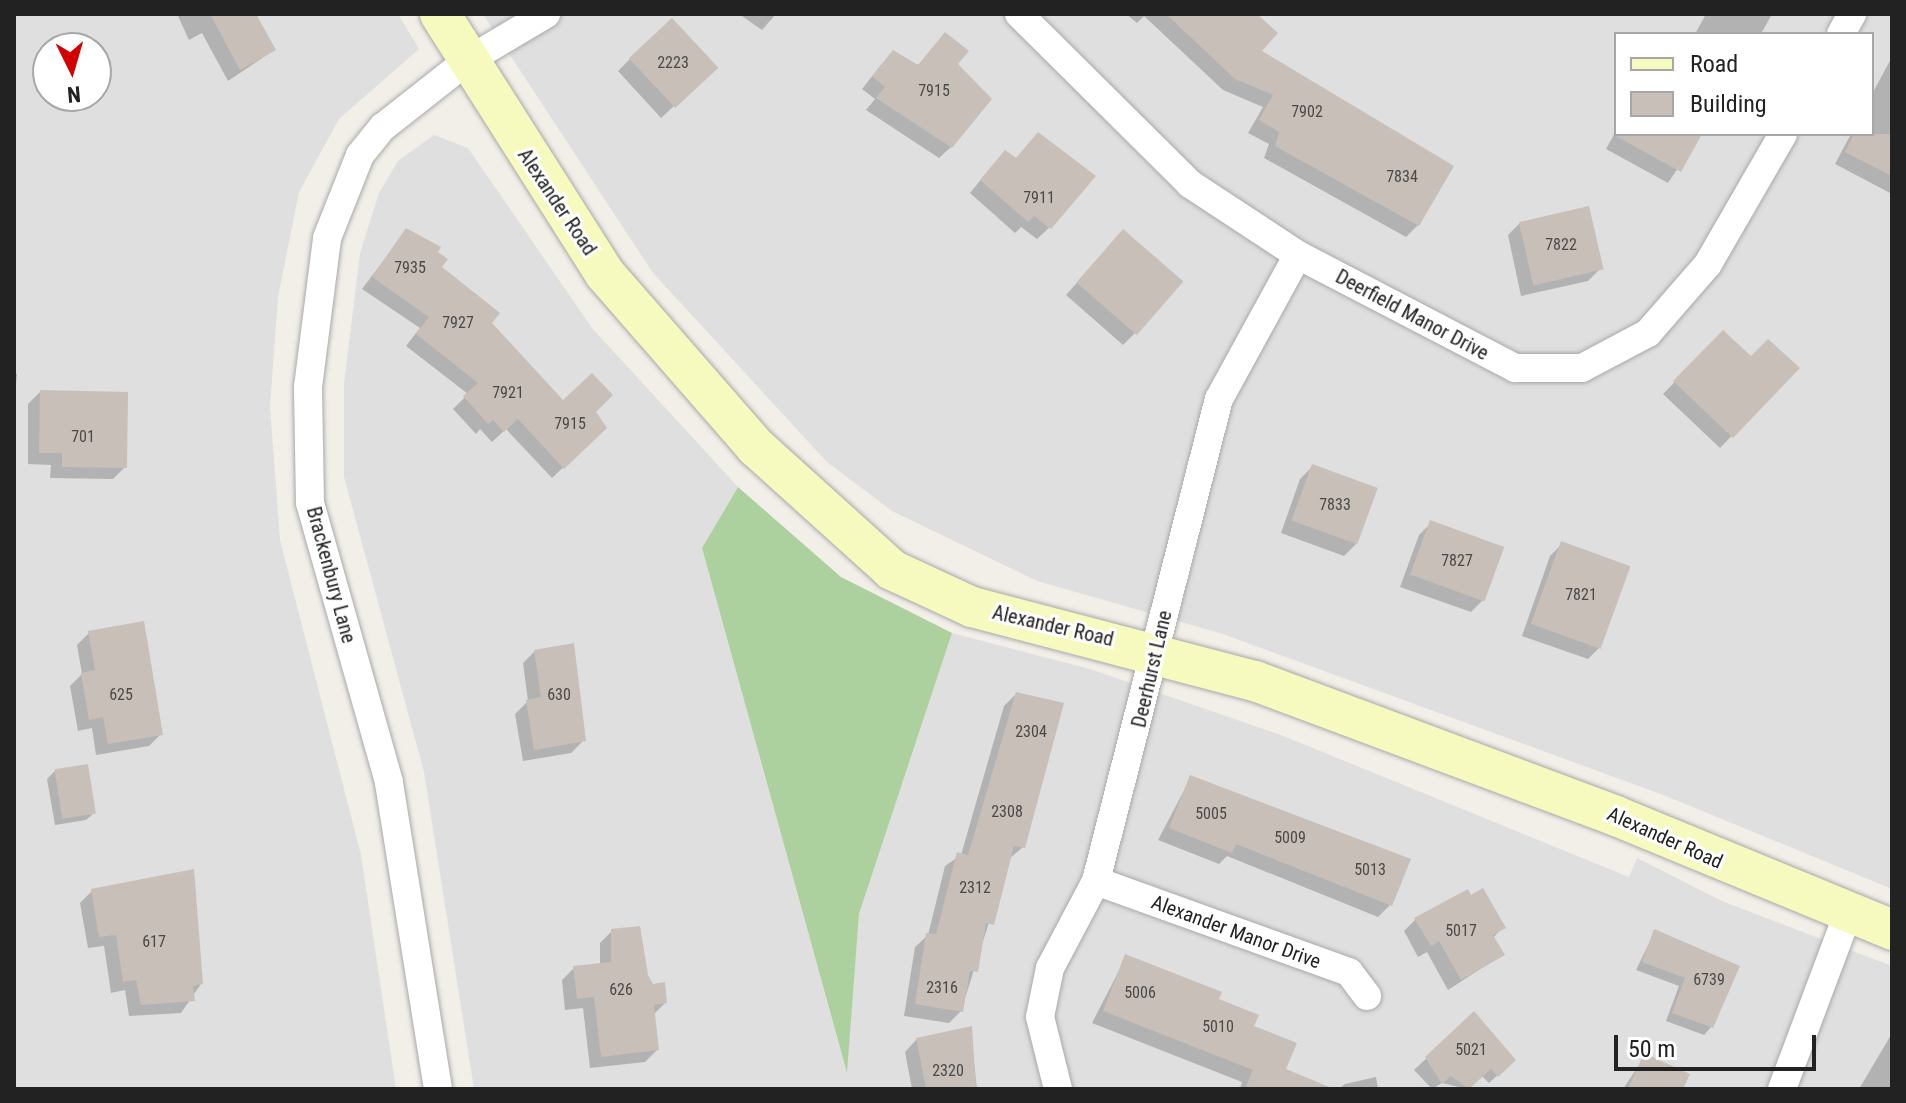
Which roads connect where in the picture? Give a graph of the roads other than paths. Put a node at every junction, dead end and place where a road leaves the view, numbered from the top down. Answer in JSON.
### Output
{"nodes":[{"id":1,"x":440,"y":14,"type":"edge"},
{"id":2,"x":546,"y":14,"type":"edge"},
{"id":3,"x":1019,"y":14,"type":"edge"},
{"id":4,"x":1852,"y":14,"type":"edge"},
{"id":5,"x":1842,"y":32,"type":"edge"},
{"id":6,"x":467,"y":61,"type":"junction"},
{"id":7,"x":1782,"y":136,"type":"edge"},
{"id":8,"x":1298,"y":255,"type":"junction"},
{"id":9,"x":1156,"y":651,"type":"junction"},
{"id":10,"x":1096,"y":881,"type":"junction"},
{"id":11,"x":1848,"y":913,"type":"junction"},
{"id":12,"x":1892,"y":930,"type":"edge"},
{"id":13,"x":1367,"y":996,"type":"dead end"},
{"id":14,"x":438,"y":1089,"type":"edge"},
{"id":15,"x":1058,"y":1089,"type":"edge"},
{"id":16,"x":1782,"y":1089,"type":"edge"}],
"edges":[{"from":1,"to":6,"type":"street","name":"Alexander Road"},
{"from":2,"to":6,"type":"street","name":"Brackenbury Lane"},
{"from":3,"to":8,"type":"street","name":"Deerfield Manor Drive"},
{"from":4,"to":5,"type":"street"},
{"from":6,"to":9,"type":"street","name":"Alexander Road"},
{"from":6,"to":14,"type":"street","name":"Brackenbury Lane"},
{"from":7,"to":8,"type":"street","name":"Deerfield Manor Drive"},
{"from":8,"to":9,"type":"street","name":"Deerhurst Lane"},
{"from":9,"to":10,"type":"street","name":"Deerhurst Lane"},
{"from":9,"to":11,"type":"street","name":"Alexander Road"},
{"from":10,"to":13,"type":"street","name":"Alexander Manor Drive"},
{"from":10,"to":15,"type":"street","name":"Deerhurst Lane"},
{"from":11,"to":12,"type":"street","name":"Alexander Road"},
{"from":11,"to":16,"type":"street"}]}
